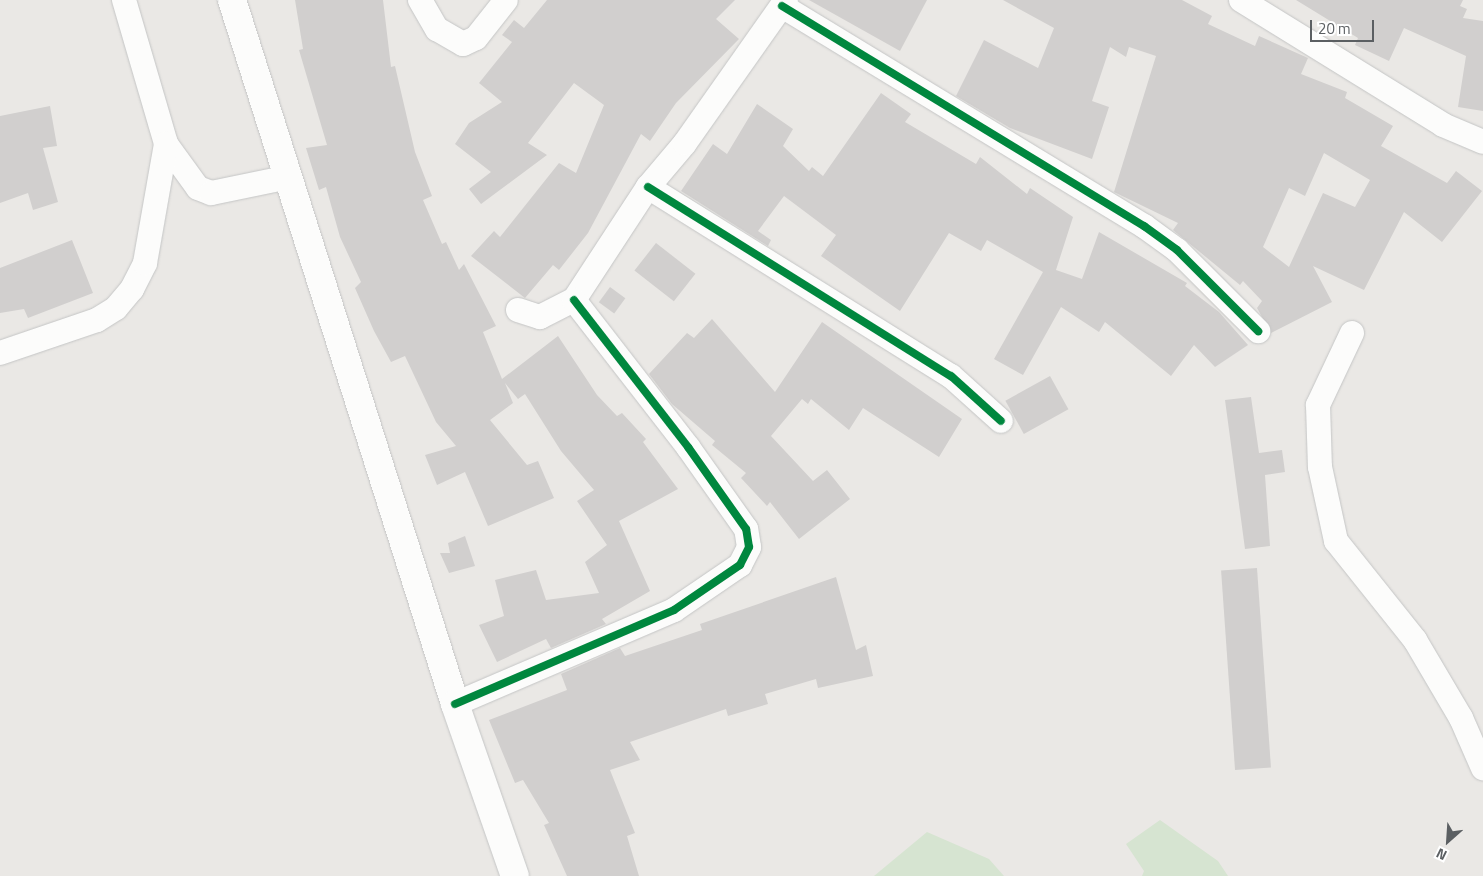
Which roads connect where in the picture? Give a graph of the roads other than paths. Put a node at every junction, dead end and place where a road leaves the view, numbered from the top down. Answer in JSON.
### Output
{"nodes":[{"id":1,"x":124,"y":0,"type":"edge"},
{"id":2,"x":232,"y":0,"type":"edge"},
{"id":3,"x":420,"y":0,"type":"edge"},
{"id":4,"x":506,"y":0,"type":"edge"},
{"id":5,"x":1241,"y":0,"type":"edge"},
{"id":6,"x":784,"y":3,"type":"edge"},
{"id":7,"x":1483,"y":142,"type":"edge"},
{"id":8,"x":166,"y":144,"type":"junction"},
{"id":9,"x":288,"y":177,"type":"junction"},
{"id":10,"x":648,"y":187,"type":"junction"},
{"id":11,"x":574,"y":300,"type":"junction"},
{"id":12,"x":518,"y":310,"type":"dead end"},
{"id":13,"x":1258,"y":331,"type":"dead end"},
{"id":14,"x":1352,"y":333,"type":"dead end"},
{"id":15,"x":0,"y":353,"type":"edge"},
{"id":16,"x":1001,"y":421,"type":"dead end"},
{"id":17,"x":455,"y":704,"type":"junction"},
{"id":18,"x":1483,"y":768,"type":"edge"},
{"id":19,"x":516,"y":876,"type":"edge"}],
"edges":[{"from":1,"to":8,"type":"street"},
{"from":2,"to":9,"type":"main road"},
{"from":3,"to":4,"type":"street"},
{"from":5,"to":7,"type":"street"},
{"from":6,"to":10,"type":"street"},
{"from":6,"to":13,"type":"street"},
{"from":8,"to":9,"type":"street"},
{"from":8,"to":15,"type":"street"},
{"from":9,"to":17,"type":"main road"},
{"from":10,"to":11,"type":"street"},
{"from":10,"to":16,"type":"street"},
{"from":11,"to":12,"type":"street"},
{"from":11,"to":17,"type":"street"},
{"from":14,"to":18,"type":"street"},
{"from":17,"to":19,"type":"main road"}]}
